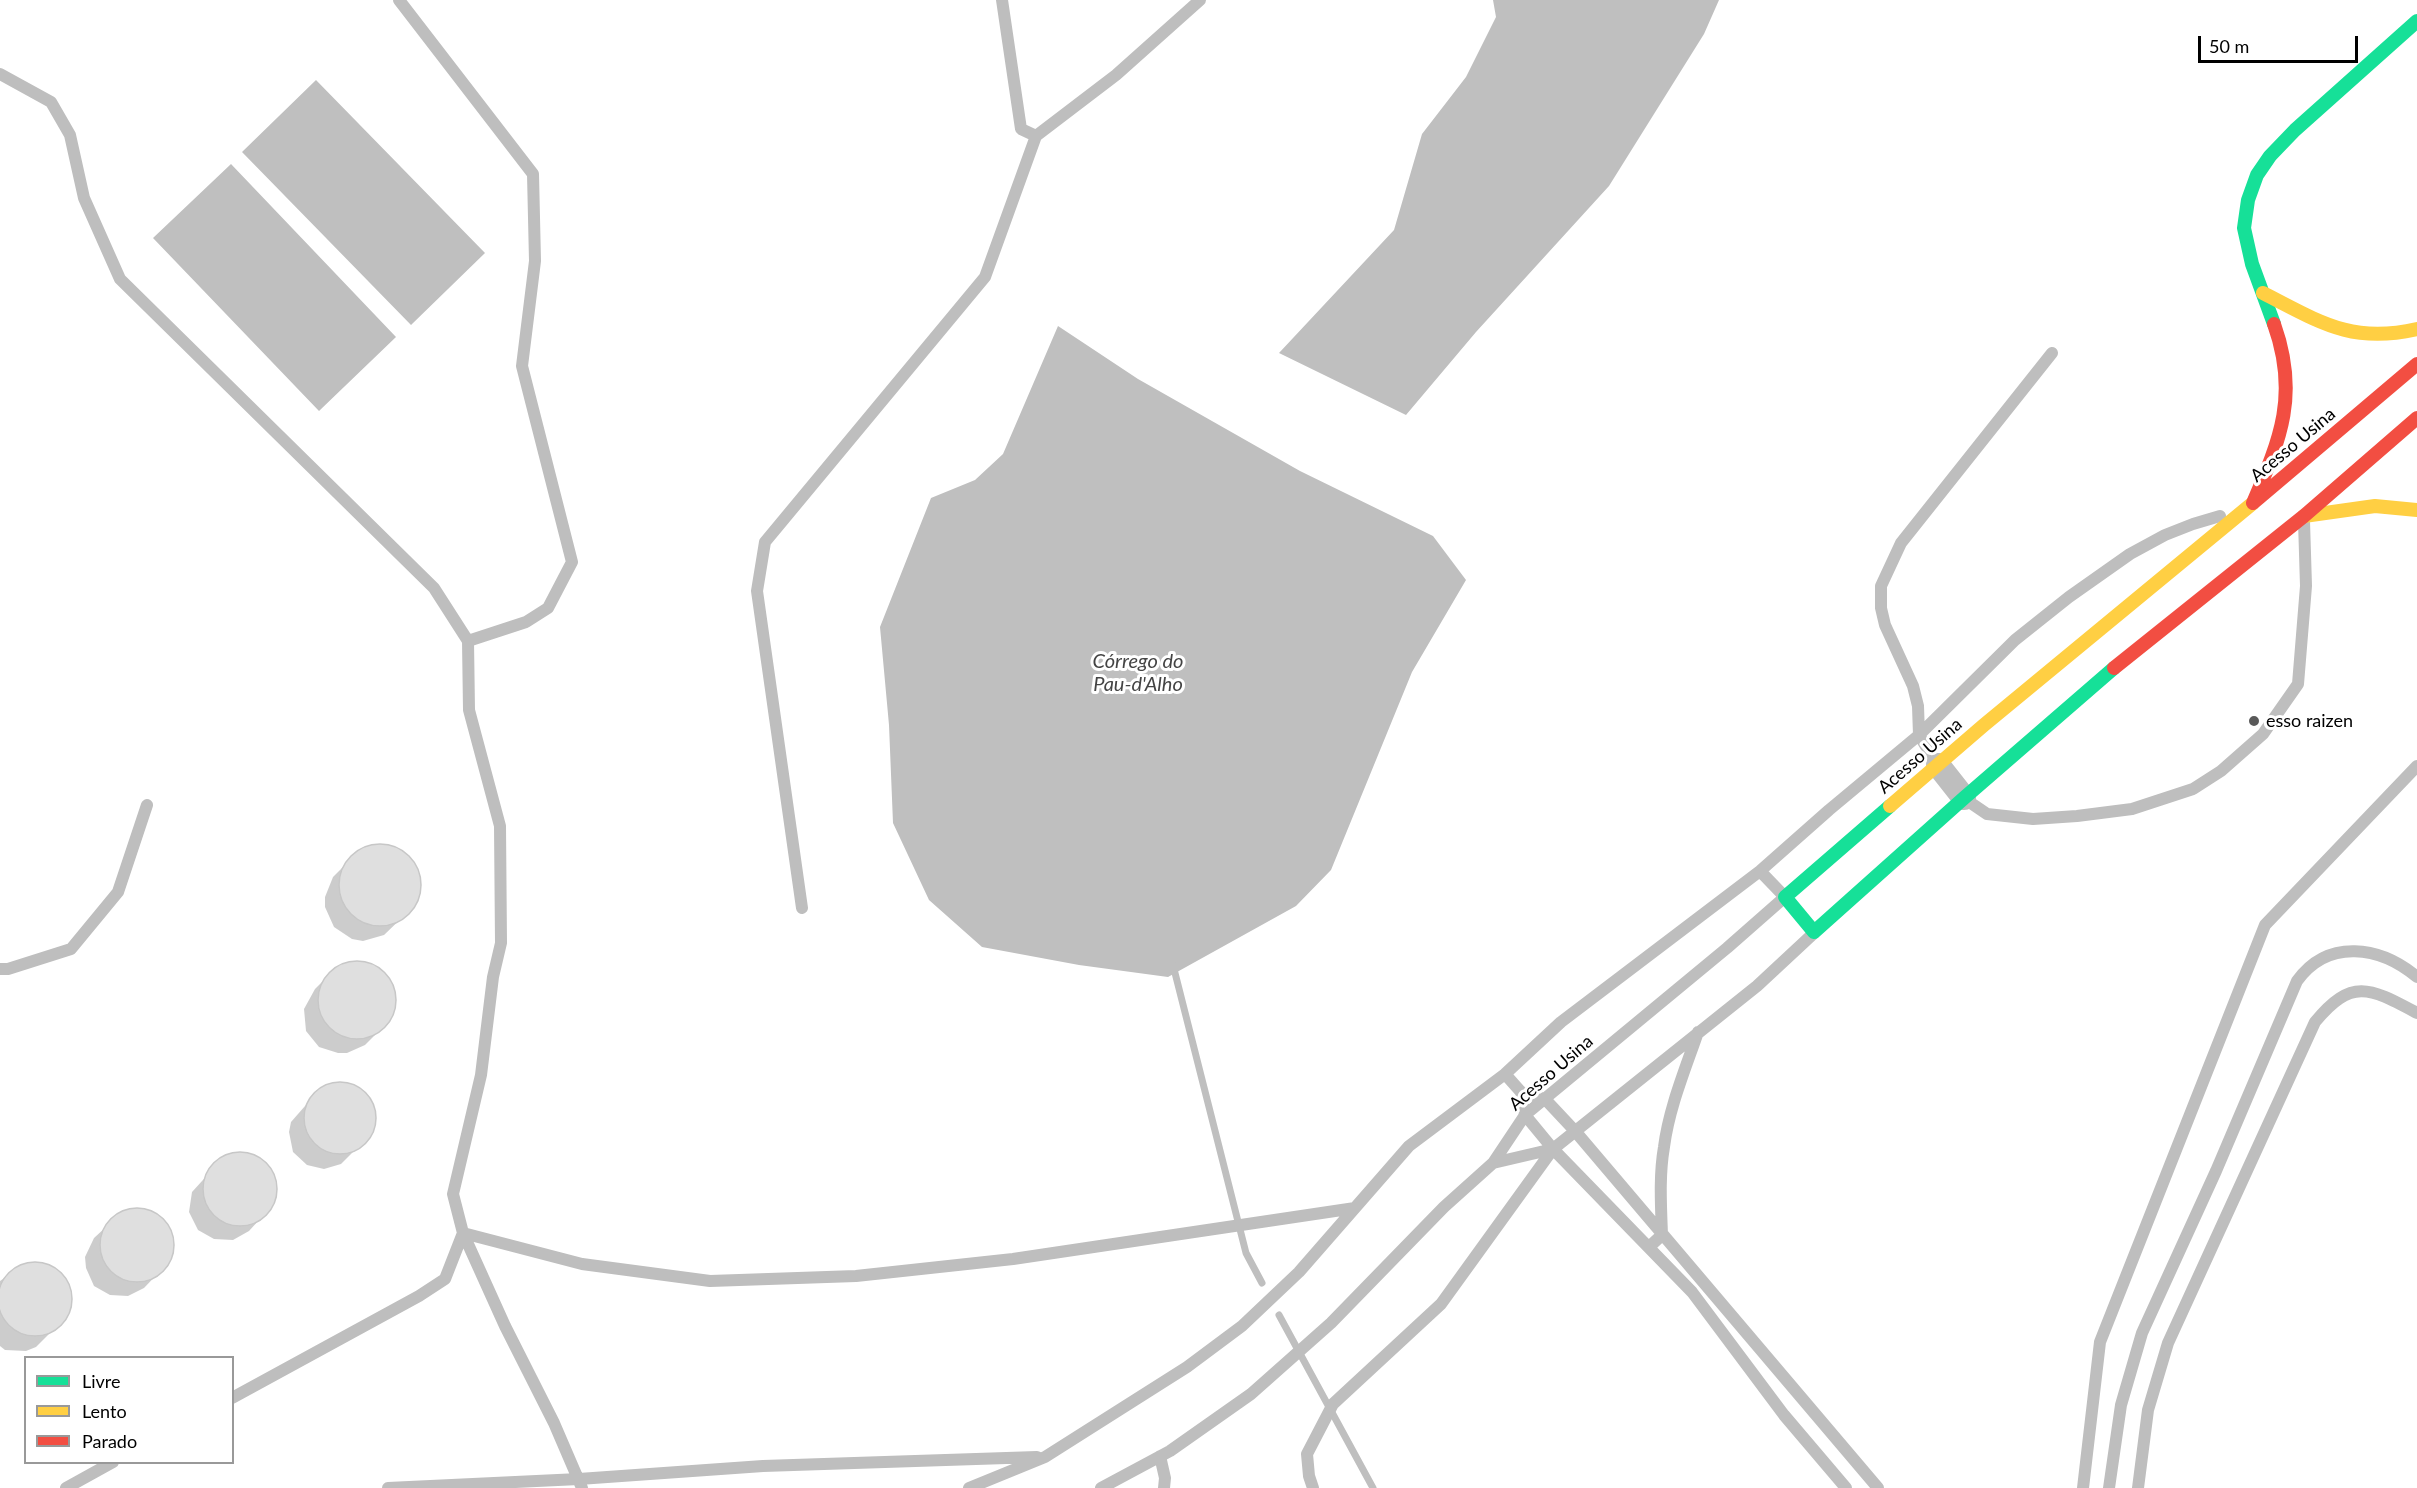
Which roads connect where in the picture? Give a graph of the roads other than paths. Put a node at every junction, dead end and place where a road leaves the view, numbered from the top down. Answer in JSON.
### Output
{"nodes":[{"id":1,"x":399,"y":0,"type":"edge"},
{"id":2,"x":1002,"y":0,"type":"edge"},
{"id":3,"x":1200,"y":0,"type":"edge"},
{"id":4,"x":2417,"y":21,"type":"edge"},
{"id":5,"x":0,"y":74,"type":"edge"},
{"id":6,"x":1036,"y":136,"type":"junction"},
{"id":7,"x":2263,"y":293,"type":"junction"},
{"id":8,"x":2417,"y":329,"type":"edge"},
{"id":9,"x":2052,"y":353,"type":"dead end"},
{"id":10,"x":2417,"y":364,"type":"edge"},
{"id":11,"x":2417,"y":418,"type":"edge"},
{"id":12,"x":2249,"y":506,"type":"junction"},
{"id":13,"x":2417,"y":510,"type":"edge"},
{"id":14,"x":2304,"y":516,"type":"junction"},
{"id":15,"x":468,"y":641,"type":"junction"},
{"id":16,"x":1919,"y":735,"type":"junction"},
{"id":17,"x":1938,"y":765,"type":"junction"},
{"id":18,"x":2417,"y":766,"type":"edge"},
{"id":19,"x":1964,"y":798,"type":"junction"},
{"id":20,"x":147,"y":805,"type":"dead end"},
{"id":21,"x":1760,"y":871,"type":"junction"},
{"id":22,"x":1785,"y":897,"type":"junction"},
{"id":23,"x":801,"y":908,"type":"dead end"},
{"id":24,"x":1814,"y":932,"type":"junction"},
{"id":25,"x":0,"y":969,"type":"edge"},
{"id":26,"x":2417,"y":977,"type":"edge"},
{"id":27,"x":2417,"y":1013,"type":"edge"},
{"id":28,"x":1698,"y":1031,"type":"junction"},
{"id":29,"x":1505,"y":1074,"type":"junction"},
{"id":30,"x":1521,"y":1092,"type":"junction"},
{"id":31,"x":1545,"y":1099,"type":"junction"},
{"id":32,"x":1525,"y":1115,"type":"junction"},
{"id":33,"x":1575,"y":1131,"type":"junction"},
{"id":34,"x":1553,"y":1149,"type":"junction"},
{"id":35,"x":1493,"y":1163,"type":"junction"},
{"id":36,"x":1354,"y":1208,"type":"junction"},
{"id":37,"x":463,"y":1233,"type":"junction"},
{"id":38,"x":1662,"y":1235,"type":"junction"},
{"id":39,"x":1649,"y":1247,"type":"junction"},
{"id":40,"x":234,"y":1397,"type":"edge"},
{"id":41,"x":1160,"y":1456,"type":"junction"},
{"id":42,"x":1045,"y":1457,"type":"junction"},
{"id":43,"x":109,"y":1464,"type":"edge"},
{"id":44,"x":580,"y":1483,"type":"edge"},
{"id":45,"x":66,"y":1488,"type":"edge"},
{"id":46,"x":388,"y":1488,"type":"edge"},
{"id":47,"x":969,"y":1488,"type":"edge"},
{"id":48,"x":1101,"y":1488,"type":"edge"},
{"id":49,"x":1164,"y":1488,"type":"edge"},
{"id":50,"x":1314,"y":1488,"type":"edge"},
{"id":51,"x":1846,"y":1488,"type":"edge"},
{"id":52,"x":1878,"y":1488,"type":"edge"},
{"id":53,"x":2083,"y":1488,"type":"edge"},
{"id":54,"x":2109,"y":1488,"type":"edge"},
{"id":55,"x":2138,"y":1488,"type":"edge"}],
"edges":[{"from":1,"to":15,"type":"lane"},
{"from":2,"to":6,"type":"lane"},
{"from":3,"to":6,"type":"lane"},
{"from":4,"to":7,"type":"main road"},
{"from":5,"to":15,"type":"lane"},
{"from":6,"to":23,"type":"lane"},
{"from":7,"to":8,"type":"main road"},
{"from":7,"to":12,"type":"main road"},
{"from":9,"to":16,"type":"lane"},
{"from":10,"to":12,"type":"main road","name":"Acesso Usina"},
{"from":11,"to":14,"type":"main road"},
{"from":12,"to":16,"type":"lane"},
{"from":12,"to":17,"type":"main road","name":"Acesso Usina"},
{"from":13,"to":14,"type":"main road"},
{"from":14,"to":19,"type":"main road"},
{"from":14,"to":19,"type":"lane"},
{"from":15,"to":37,"type":"lane"},
{"from":16,"to":17,"type":"lane"},
{"from":16,"to":21,"type":"lane"},
{"from":17,"to":19,"type":"street"},
{"from":17,"to":22,"type":"main road","name":"Acesso Usina"},
{"from":18,"to":53,"type":"lane"},
{"from":19,"to":24,"type":"main road"},
{"from":20,"to":25,"type":"lane"},
{"from":21,"to":22,"type":"lane"},
{"from":21,"to":29,"type":"lane"},
{"from":22,"to":24,"type":"main road"},
{"from":22,"to":31,"type":"lane","name":"Acesso Usina"},
{"from":24,"to":28,"type":"lane"},
{"from":26,"to":54,"type":"lane"},
{"from":27,"to":55,"type":"lane"},
{"from":28,"to":33,"type":"lane"},
{"from":28,"to":38,"type":"lane"},
{"from":29,"to":30,"type":"lane"},
{"from":29,"to":36,"type":"lane"},
{"from":30,"to":31,"type":"lane"},
{"from":30,"to":32,"type":"lane"},
{"from":31,"to":32,"type":"lane","name":"Acesso Usina"},
{"from":31,"to":33,"type":"lane"},
{"from":32,"to":34,"type":"lane"},
{"from":32,"to":35,"type":"lane","name":"Acesso Usina"},
{"from":33,"to":34,"type":"lane"},
{"from":33,"to":38,"type":"lane"},
{"from":34,"to":35,"type":"lane"},
{"from":34,"to":39,"type":"lane"},
{"from":34,"to":50,"type":"lane"},
{"from":35,"to":41,"type":"lane"},
{"from":36,"to":37,"type":"lane"},
{"from":36,"to":42,"type":"lane"},
{"from":37,"to":40,"type":"lane"},
{"from":37,"to":44,"type":"lane"},
{"from":38,"to":39,"type":"lane"},
{"from":38,"to":52,"type":"lane"},
{"from":39,"to":51,"type":"lane"},
{"from":41,"to":48,"type":"lane"},
{"from":41,"to":49,"type":"lane"},
{"from":42,"to":44,"type":"lane"},
{"from":42,"to":47,"type":"lane"},
{"from":43,"to":45,"type":"lane"},
{"from":44,"to":46,"type":"lane"}]}
